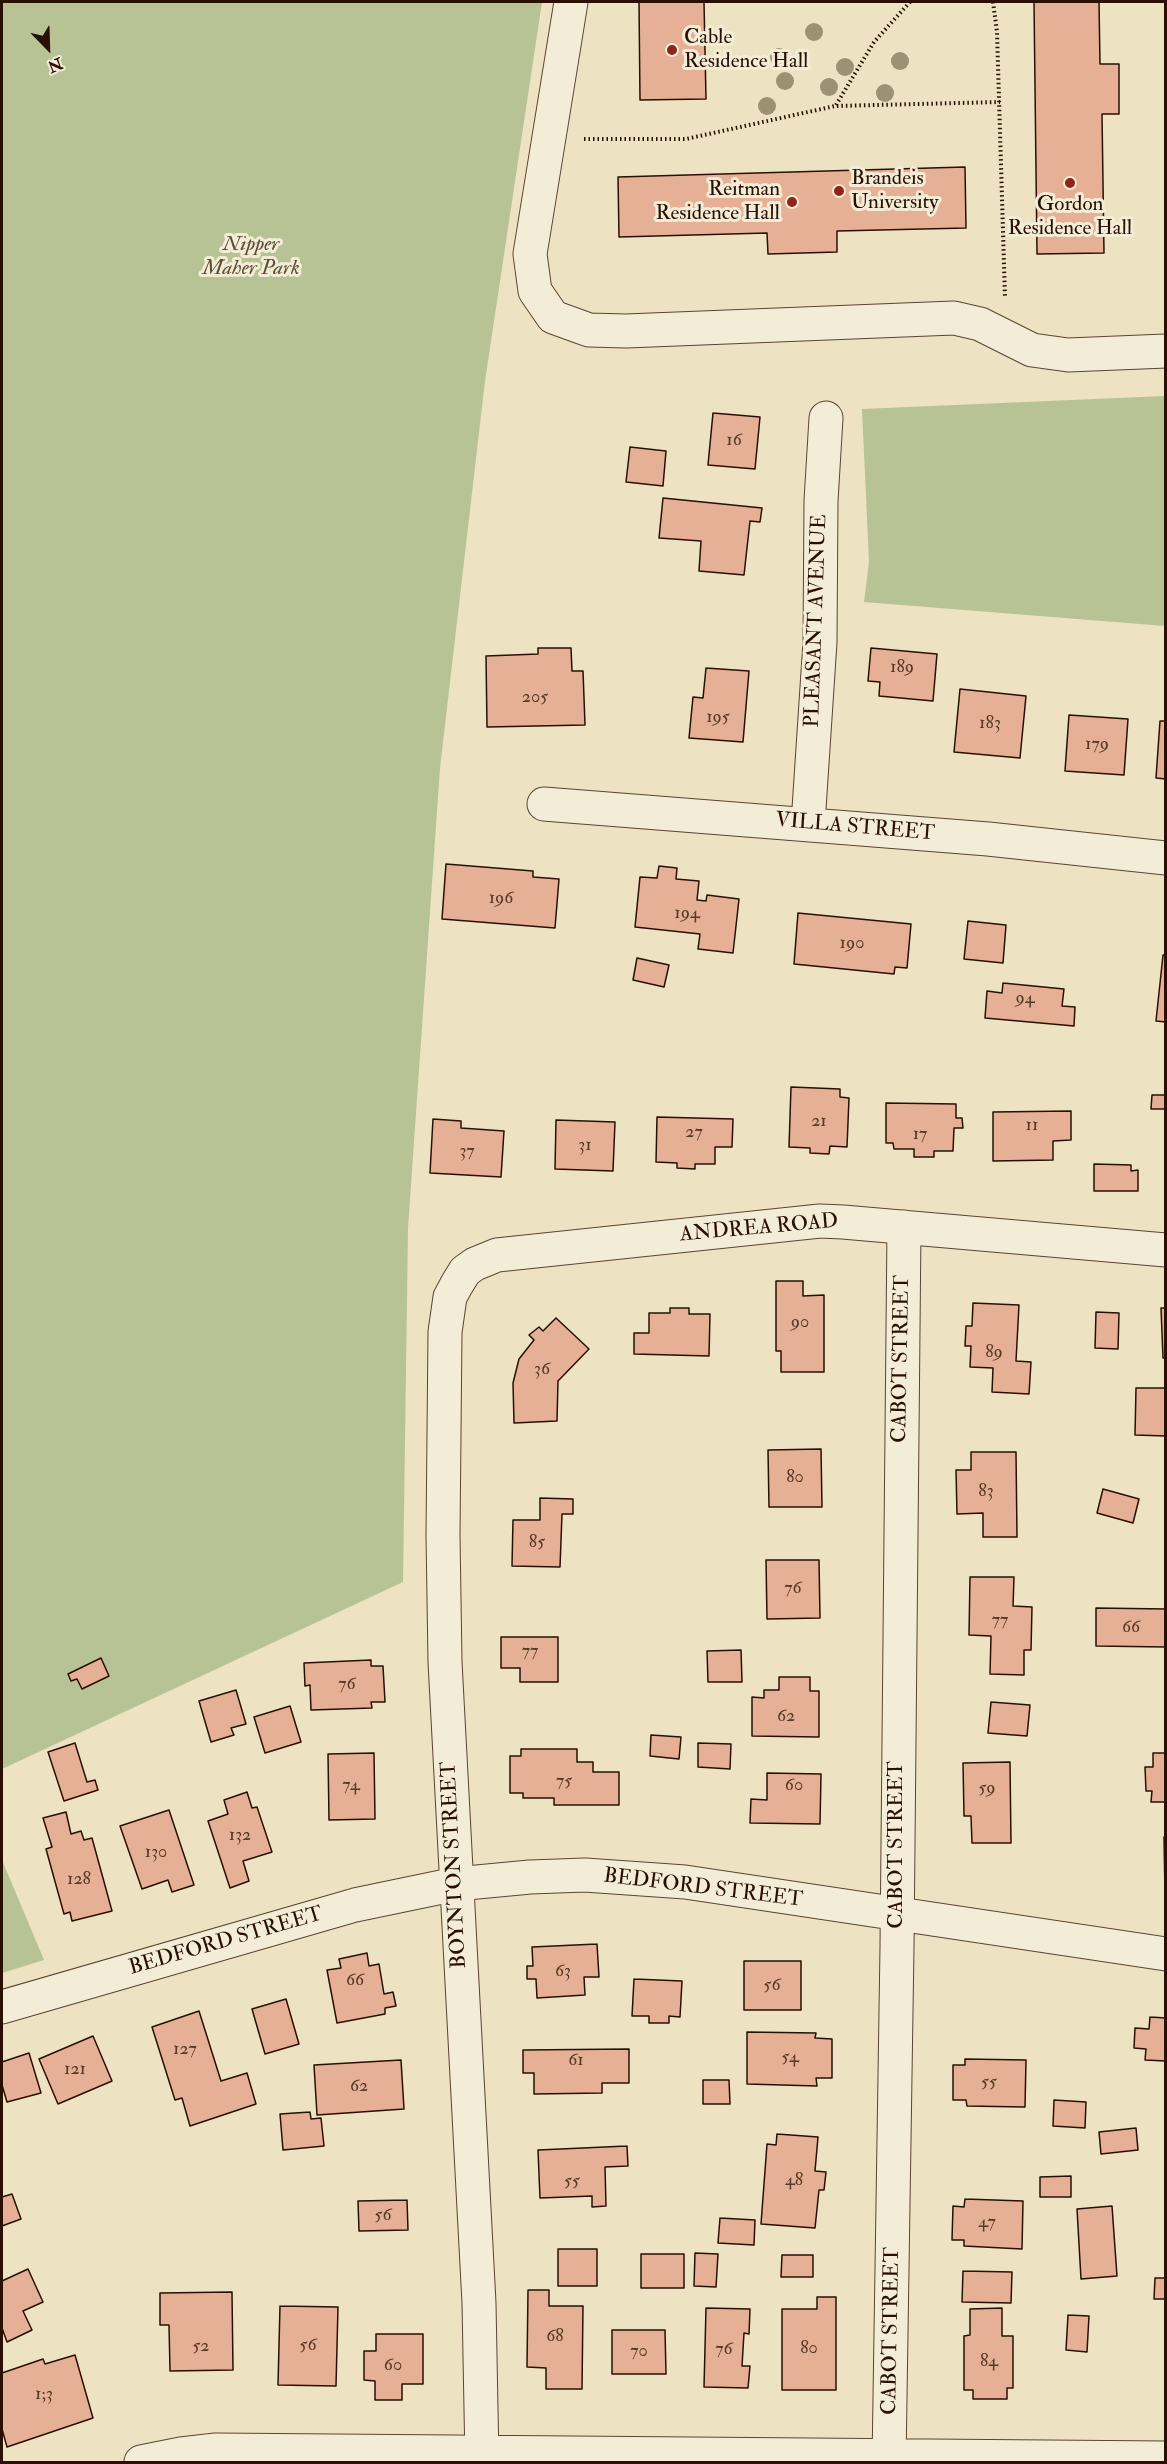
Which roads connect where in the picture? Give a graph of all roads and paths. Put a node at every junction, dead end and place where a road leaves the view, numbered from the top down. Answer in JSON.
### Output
{"nodes":[{"id":1,"x":571,"y":2,"type":"edge"},
{"id":2,"x":910,"y":2,"type":"edge"},
{"id":3,"x":993,"y":2,"type":"edge"},
{"id":4,"x":1000,"y":102,"type":"junction"},
{"id":5,"x":836,"y":106,"type":"junction"},
{"id":6,"x":549,"y":134,"type":"junction"},
{"id":7,"x":1006,"y":338,"type":"junction"},
{"id":8,"x":1166,"y":351,"type":"edge"},
{"id":9,"x":826,"y":418,"type":"dead end"},
{"id":10,"x":544,"y":804,"type":"dead end"},
{"id":11,"x":808,"y":824,"type":"junction"},
{"id":12,"x":1166,"y":858,"type":"edge"},
{"id":13,"x":904,"y":1227,"type":"junction"},
{"id":14,"x":1166,"y":1250,"type":"edge"},
{"id":15,"x":465,"y":1271,"type":"joint"},
{"id":16,"x":456,"y":1884,"type":"junction"},
{"id":17,"x":897,"y":1915,"type":"junction"},
{"id":18,"x":1166,"y":1954,"type":"edge"},
{"id":19,"x":2,"y":2007,"type":"edge"},
{"id":20,"x":482,"y":2457,"type":"edge"},
{"id":21,"x":1166,"y":2458,"type":"edge"},
{"id":22,"x":889,"y":2459,"type":"edge"},
{"id":23,"x":141,"y":2463,"type":"edge"}],
"edges":[{"from":1,"to":6,"type":"street"},
{"from":2,"to":5,"type":"path"},
{"from":3,"to":4,"type":"path"},
{"from":4,"to":5,"type":"path"},
{"from":4,"to":7,"type":"path"},
{"from":5,"to":6,"type":"path"},
{"from":6,"to":7,"type":"street"},
{"from":7,"to":8,"type":"street"},
{"from":9,"to":11,"type":"street","name":"PLEASANT AVENUE"},
{"from":10,"to":11,"type":"street","name":"VILLA STREET"},
{"from":11,"to":12,"type":"street","name":"VILLA STREET"},
{"from":13,"to":14,"type":"street","name":"ANDREA ROAD"},
{"from":13,"to":15,"type":"street","name":"ANDREA ROAD"},
{"from":13,"to":17,"type":"street","name":"CABOT STREET"},
{"from":15,"to":16,"type":"street","name":"BOYNTON STREET"},
{"from":16,"to":17,"type":"street","name":"BEDFORD STREET"},
{"from":16,"to":19,"type":"street","name":"BEDFORD STREET"},
{"from":16,"to":20,"type":"street","name":"BOYNTON STREET"},
{"from":17,"to":18,"type":"street","name":"BEDFORD STREET"},
{"from":17,"to":22,"type":"street","name":"CABOT STREET"},
{"from":20,"to":22,"type":"street"},
{"from":20,"to":23,"type":"street"},
{"from":21,"to":22,"type":"street"}]}
